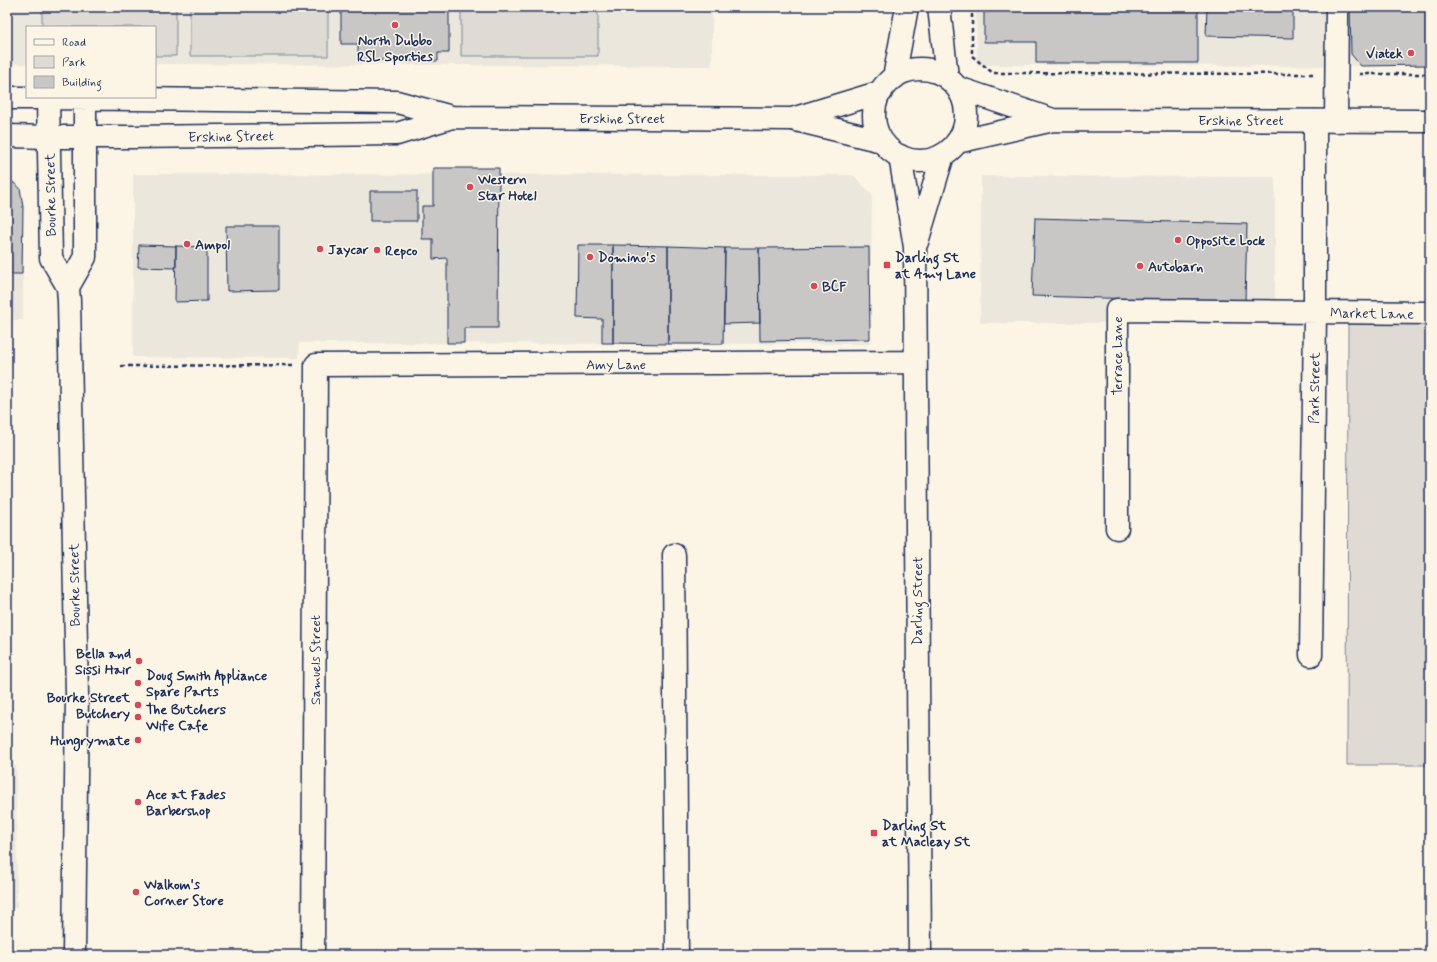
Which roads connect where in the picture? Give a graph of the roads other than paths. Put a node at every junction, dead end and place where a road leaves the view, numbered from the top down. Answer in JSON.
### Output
{"nodes":[{"id":1,"x":906,"y":7,"type":"edge"},
{"id":2,"x":939,"y":7,"type":"edge"},
{"id":3,"x":1337,"y":7,"type":"edge"},
{"id":4,"x":953,"y":83,"type":"junction"},
{"id":5,"x":887,"y":85,"type":"junction"},
{"id":6,"x":7,"y":98,"type":"edge"},
{"id":7,"x":48,"y":98,"type":"junction"},
{"id":8,"x":85,"y":99,"type":"junction"},
{"id":9,"x":452,"y":117,"type":"junction"},
{"id":10,"x":792,"y":119,"type":"junction"},
{"id":11,"x":1052,"y":120,"type":"junction"},
{"id":12,"x":1326,"y":121,"type":"junction"},
{"id":13,"x":1430,"y":121,"type":"edge"},
{"id":14,"x":7,"y":136,"type":"edge"},
{"id":15,"x":49,"y":137,"type":"junction"},
{"id":16,"x":85,"y":137,"type":"junction"},
{"id":17,"x":882,"y":141,"type":"junction"},
{"id":18,"x":950,"y":149,"type":"junction"},
{"id":19,"x":900,"y":156,"type":"junction"},
{"id":20,"x":915,"y":247,"type":"junction"},
{"id":21,"x":68,"y":287,"type":"junction"},
{"id":22,"x":1315,"y":312,"type":"junction"},
{"id":23,"x":1430,"y":313,"type":"edge"},
{"id":24,"x":915,"y":362,"type":"junction"},
{"id":25,"x":316,"y":365,"type":"joint"},
{"id":26,"x":1117,"y":528,"type":"dead end"},
{"id":27,"x":674,"y":555,"type":"dead end"},
{"id":28,"x":1312,"y":655,"type":"dead end"},
{"id":29,"x":74,"y":955,"type":"edge"},
{"id":30,"x":313,"y":955,"type":"edge"},
{"id":31,"x":677,"y":955,"type":"edge"},
{"id":32,"x":920,"y":955,"type":"edge"}],
"edges":[{"from":1,"to":5,"type":"main road"},
{"from":2,"to":4,"type":"main road"},
{"from":3,"to":12,"type":"main road","name":"Park Street"},
{"from":4,"to":5,"type":"main road"},
{"from":4,"to":11,"type":"main road","name":"Erskine Street"},
{"from":4,"to":18,"type":"main road"},
{"from":5,"to":10,"type":"main road","name":"Erskine Street"},
{"from":5,"to":17,"type":"main road"},
{"from":6,"to":7,"type":"main road","name":"Erskine Street"},
{"from":7,"to":8,"type":"main road","name":"Erskine Street"},
{"from":7,"to":15,"type":"main road","name":"Bourke Street"},
{"from":8,"to":9,"type":"main road","name":"Erskine Street"},
{"from":8,"to":16,"type":"main road"},
{"from":9,"to":10,"type":"main road","name":"Erskine Street"},
{"from":9,"to":16,"type":"main road","name":"Erskine Street"},
{"from":10,"to":17,"type":"main road","name":"Erskine Street"},
{"from":11,"to":12,"type":"main road","name":"Erskine Street"},
{"from":11,"to":18,"type":"main road","name":"Erskine Street"},
{"from":12,"to":13,"type":"main road","name":"Erskine Street"},
{"from":12,"to":22,"type":"main road","name":"Park Street"},
{"from":14,"to":15,"type":"main road","name":"Erskine Street"},
{"from":15,"to":16,"type":"main road","name":"Erskine Street"},
{"from":15,"to":21,"type":"main road","name":"Bourke Street"},
{"from":16,"to":21,"type":"main road"},
{"from":17,"to":19,"type":"main road"},
{"from":18,"to":19,"type":"main road"},
{"from":18,"to":20,"type":"main road","name":"Darling Street"},
{"from":19,"to":20,"type":"main road","name":"Darling Street"},
{"from":20,"to":24,"type":"main road","name":"Darling Street"},
{"from":21,"to":29,"type":"main road","name":"Bourke Street"},
{"from":22,"to":23,"type":"main road","name":"Market Lane"},
{"from":22,"to":26,"type":"main road","name":"Terrace Lane"},
{"from":22,"to":28,"type":"main road","name":"Park Street"},
{"from":24,"to":25,"type":"main road","name":"Amy Lane"},
{"from":24,"to":32,"type":"main road","name":"Darling Street"},
{"from":25,"to":30,"type":"main road","name":"Samuels Street"},
{"from":27,"to":31,"type":"main road"}]}
